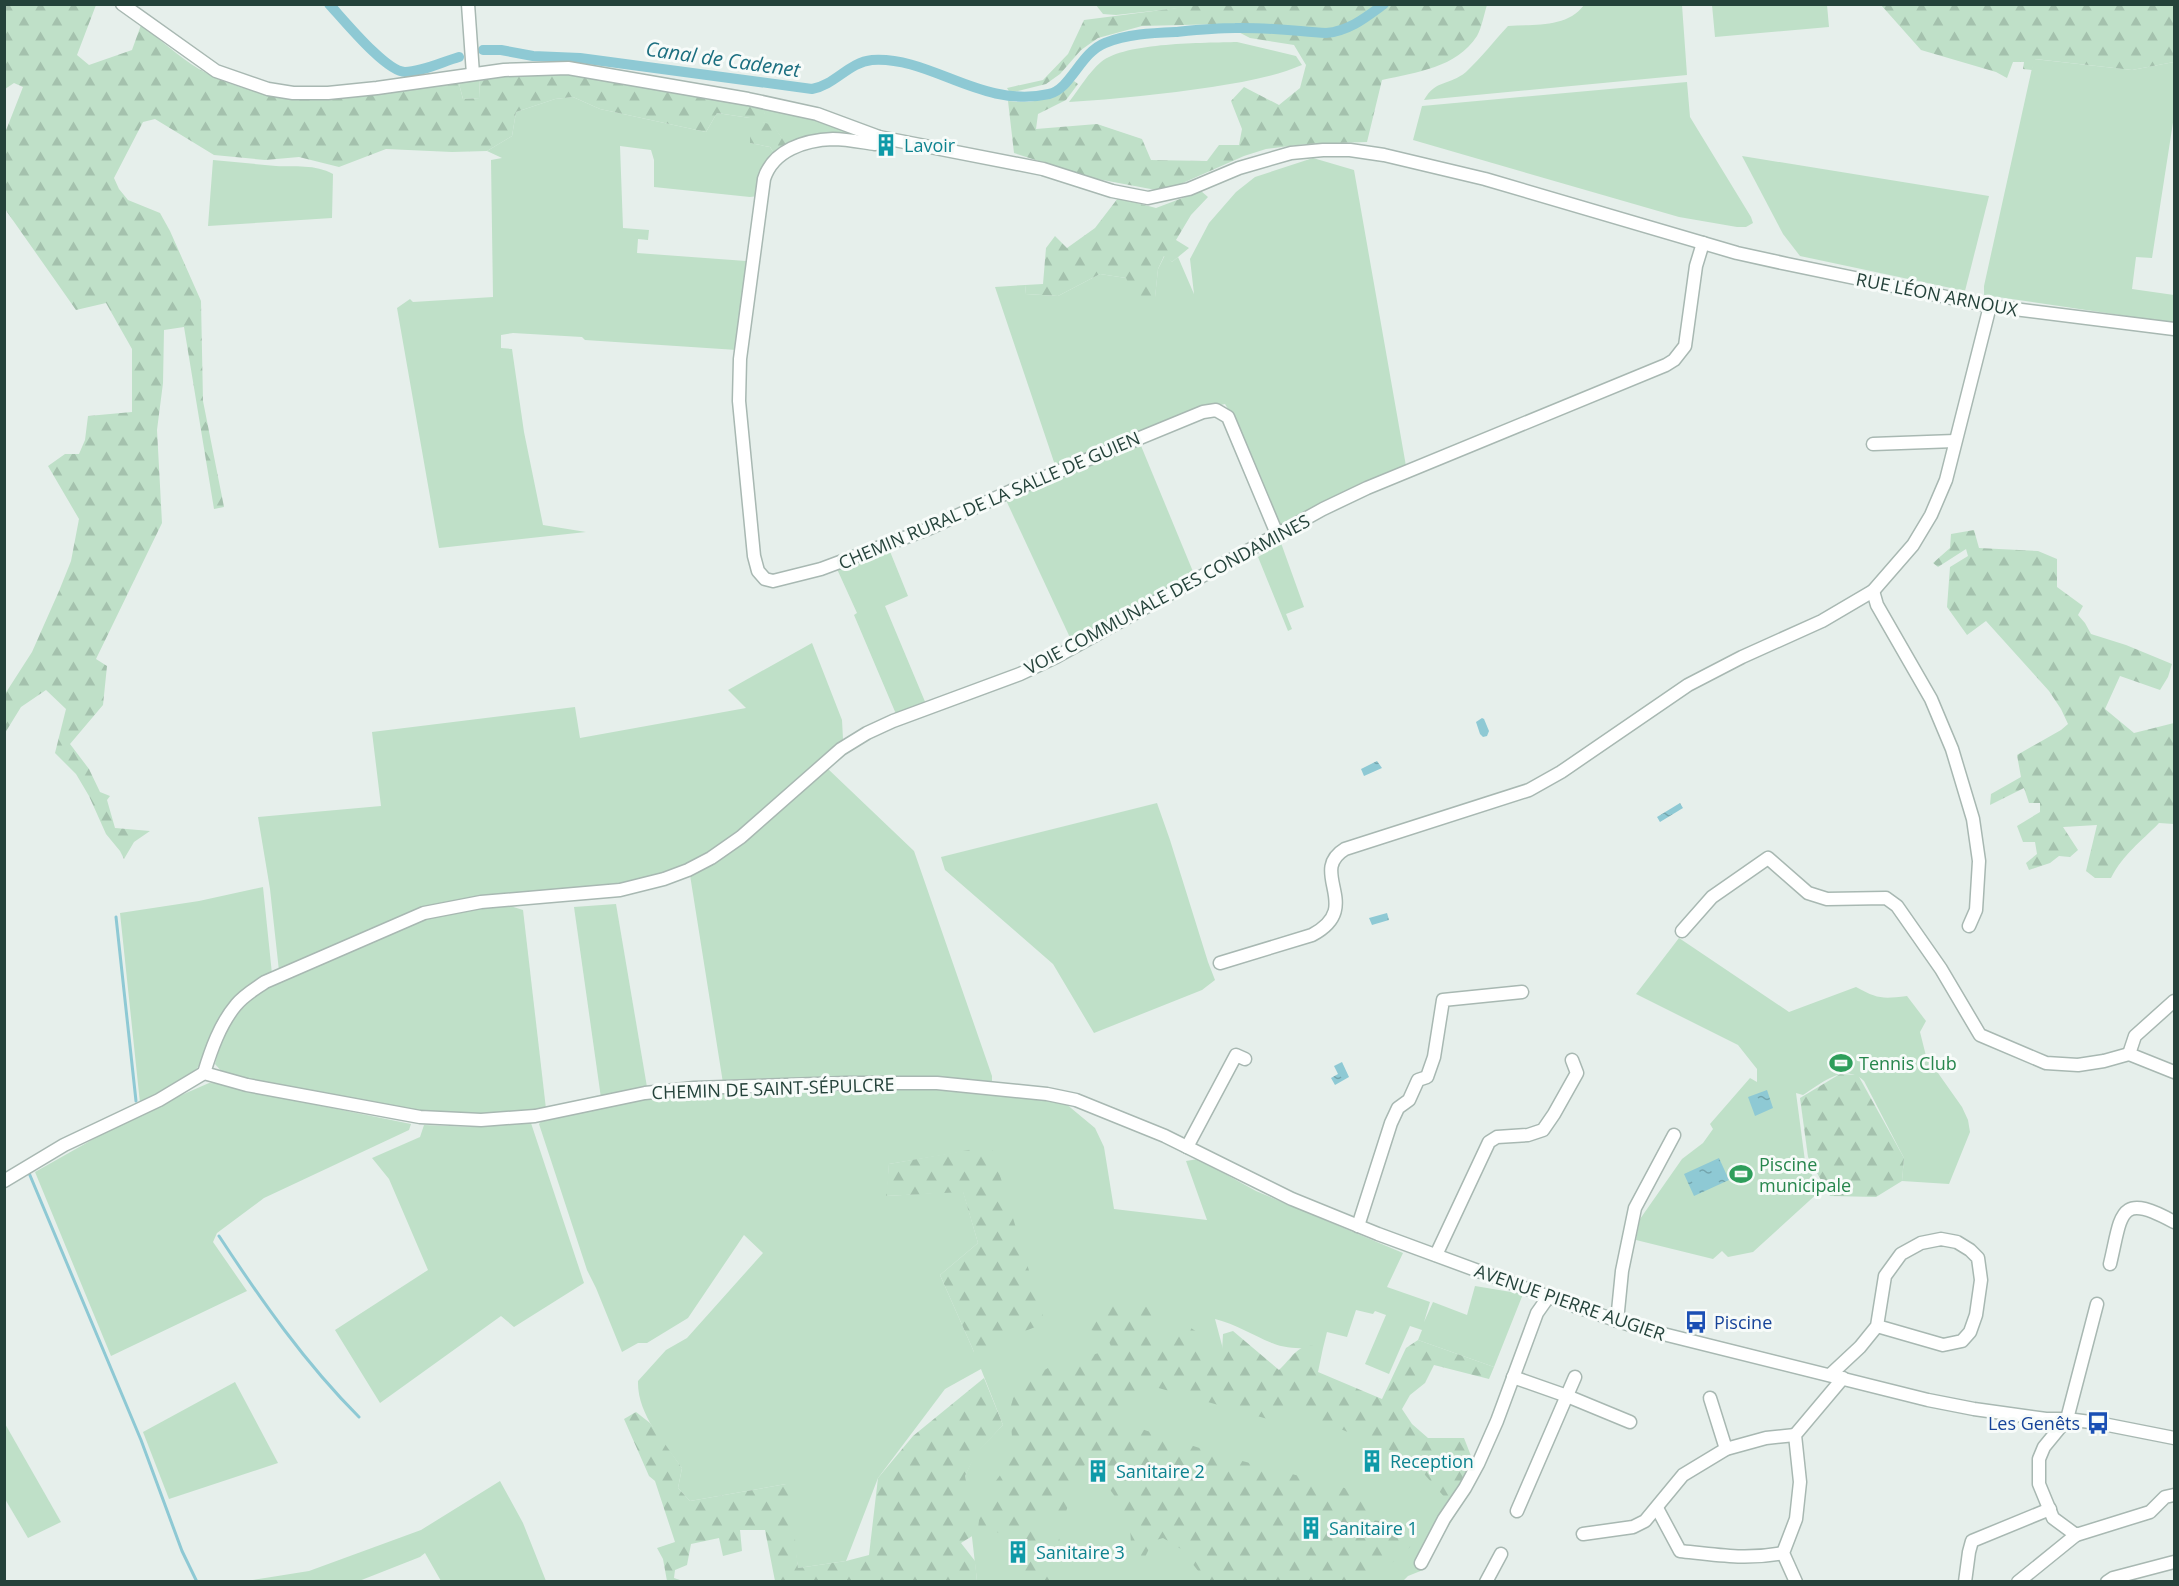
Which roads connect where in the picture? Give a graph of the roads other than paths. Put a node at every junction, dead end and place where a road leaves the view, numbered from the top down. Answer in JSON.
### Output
{"nodes":[{"id":1,"x":122,"y":4,"type":"edge"},
{"id":2,"x":468,"y":4,"type":"edge"},
{"id":3,"x":473,"y":74,"type":"junction"},
{"id":4,"x":879,"y":137,"type":"junction"},
{"id":5,"x":1703,"y":243,"type":"junction"},
{"id":6,"x":1990,"y":306,"type":"junction"},
{"id":7,"x":2175,"y":329,"type":"edge"},
{"id":8,"x":1954,"y":441,"type":"junction"},
{"id":9,"x":1873,"y":444,"type":"dead end"},
{"id":10,"x":1277,"y":534,"type":"junction"},
{"id":11,"x":1873,"y":591,"type":"junction"},
{"id":12,"x":1969,"y":926,"type":"dead end"},
{"id":13,"x":1682,"y":931,"type":"dead end"},
{"id":14,"x":1220,"y":963,"type":"dead end"},
{"id":15,"x":1522,"y":992,"type":"dead end"},
{"id":16,"x":2175,"y":1001,"type":"edge"},
{"id":17,"x":2129,"y":1054,"type":"junction"},
{"id":18,"x":1245,"y":1059,"type":"dead end"},
{"id":19,"x":1572,"y":1060,"type":"dead end"},
{"id":20,"x":2175,"y":1072,"type":"edge"},
{"id":21,"x":204,"y":1073,"type":"junction"},
{"id":22,"x":1129,"y":1122,"type":"joint"},
{"id":23,"x":1674,"y":1136,"type":"dead end"},
{"id":24,"x":1187,"y":1147,"type":"junction"},
{"id":25,"x":4,"y":1180,"type":"edge"},
{"id":26,"x":2175,"y":1222,"type":"edge"},
{"id":27,"x":1358,"y":1226,"type":"junction"},
{"id":28,"x":1436,"y":1255,"type":"junction"},
{"id":29,"x":2110,"y":1264,"type":"dead end"},
{"id":30,"x":1549,"y":1296,"type":"junction"},
{"id":31,"x":2097,"y":1304,"type":"dead end"},
{"id":32,"x":1617,"y":1320,"type":"junction"},
{"id":33,"x":1877,"y":1326,"type":"junction"},
{"id":34,"x":1860,"y":1347,"type":"junction"},
{"id":35,"x":1830,"y":1375,"type":"junction"},
{"id":36,"x":1513,"y":1377,"type":"junction"},
{"id":37,"x":1575,"y":1377,"type":"dead end"},
{"id":38,"x":1846,"y":1379,"type":"junction"},
{"id":39,"x":1567,"y":1395,"type":"junction"},
{"id":40,"x":1710,"y":1398,"type":"dead end"},
{"id":41,"x":2046,"y":1419,"type":"junction"},
{"id":42,"x":2067,"y":1419,"type":"junction"},
{"id":43,"x":1630,"y":1422,"type":"dead end"},
{"id":44,"x":1795,"y":1435,"type":"junction"},
{"id":45,"x":2175,"y":1438,"type":"edge"},
{"id":46,"x":2044,"y":1447,"type":"junction"},
{"id":47,"x":1726,"y":1449,"type":"junction"},
{"id":48,"x":2175,"y":1495,"type":"edge"},
{"id":49,"x":1657,"y":1508,"type":"junction"},
{"id":50,"x":2049,"y":1509,"type":"junction"},
{"id":51,"x":1517,"y":1511,"type":"dead end"},
{"id":52,"x":1583,"y":1534,"type":"dead end"},
{"id":53,"x":2076,"y":1535,"type":"junction"},
{"id":54,"x":1783,"y":1553,"type":"junction"},
{"id":55,"x":1501,"y":1554,"type":"dead end"},
{"id":56,"x":2175,"y":1562,"type":"edge"},
{"id":57,"x":1421,"y":1563,"type":"dead end"},
{"id":58,"x":1486,"y":1581,"type":"edge"},
{"id":59,"x":1796,"y":1581,"type":"edge"},
{"id":60,"x":1965,"y":1581,"type":"edge"},
{"id":61,"x":2018,"y":1581,"type":"edge"},
{"id":62,"x":2107,"y":1581,"type":"edge"}],
"edges":[{"from":1,"to":3,"type":"street"},
{"from":2,"to":3,"type":"street"},
{"from":3,"to":4,"type":"street"},
{"from":4,"to":5,"type":"street","name":"RUE LÉON ARNOUX"},
{"from":4,"to":10,"type":"street","name":"CHEMIN RURAL DE LA SALLE DE GUIEN"},
{"from":5,"to":6,"type":"street","name":"RUE LÉON ARNOUX"},
{"from":5,"to":10,"type":"street","name":"VOIE COMMUNALE DES CONDAMINES"},
{"from":6,"to":7,"type":"street","name":"RUE LÉON ARNOUX"},
{"from":6,"to":8,"type":"street"},
{"from":8,"to":9,"type":"street"},
{"from":8,"to":11,"type":"street"},
{"from":10,"to":21,"type":"street","name":"VOIE COMMUNALE DES CONDAMINES"},
{"from":11,"to":12,"type":"street"},
{"from":11,"to":14,"type":"street"},
{"from":13,"to":17,"type":"street"},
{"from":15,"to":27,"type":"street"},
{"from":16,"to":17,"type":"street"},
{"from":17,"to":20,"type":"street"},
{"from":18,"to":24,"type":"street"},
{"from":19,"to":28,"type":"street"},
{"from":21,"to":22,"type":"street","name":"CHEMIN DE SAINT-SÉPULCRE"},
{"from":21,"to":25,"type":"street"},
{"from":22,"to":24,"type":"street","name":"AVENUE PIERRE AUGIER"},
{"from":23,"to":32,"type":"street"},
{"from":24,"to":27,"type":"street","name":"AVENUE PIERRE AUGIER"},
{"from":26,"to":29,"type":"street"},
{"from":27,"to":28,"type":"street","name":"AVENUE PIERRE AUGIER"},
{"from":28,"to":30,"type":"street","name":"AVENUE PIERRE AUGIER"},
{"from":30,"to":32,"type":"street","name":"AVENUE PIERRE AUGIER"},
{"from":30,"to":36,"type":"street"},
{"from":31,"to":42,"type":"street"},
{"from":32,"to":35,"type":"street","name":"AVENUE PIERRE AUGIER"},
{"from":33,"to":33,"type":"street"},
{"from":33,"to":34,"type":"street"},
{"from":34,"to":35,"type":"street"},
{"from":34,"to":38,"type":"street"},
{"from":35,"to":38,"type":"street","name":"AVENUE PIERRE AUGIER"},
{"from":36,"to":39,"type":"street"},
{"from":36,"to":57,"type":"street"},
{"from":37,"to":39,"type":"street"},
{"from":38,"to":41,"type":"street","name":"AVENUE PIERRE AUGIER"},
{"from":38,"to":44,"type":"street"},
{"from":39,"to":43,"type":"street"},
{"from":39,"to":51,"type":"street"},
{"from":40,"to":47,"type":"street"},
{"from":41,"to":42,"type":"street","name":"AVENUE PIERRE AUGIER"},
{"from":41,"to":46,"type":"street"},
{"from":42,"to":45,"type":"street","name":"AVENUE PIERRE AUGIER"},
{"from":42,"to":46,"type":"street"},
{"from":44,"to":47,"type":"street"},
{"from":44,"to":54,"type":"street"},
{"from":46,"to":50,"type":"street"},
{"from":47,"to":49,"type":"street"},
{"from":48,"to":53,"type":"street"},
{"from":49,"to":52,"type":"street"},
{"from":49,"to":54,"type":"street"},
{"from":50,"to":53,"type":"street"},
{"from":50,"to":60,"type":"street"},
{"from":53,"to":61,"type":"street"},
{"from":54,"to":59,"type":"street"},
{"from":55,"to":58,"type":"street"},
{"from":56,"to":62,"type":"street"}]}
